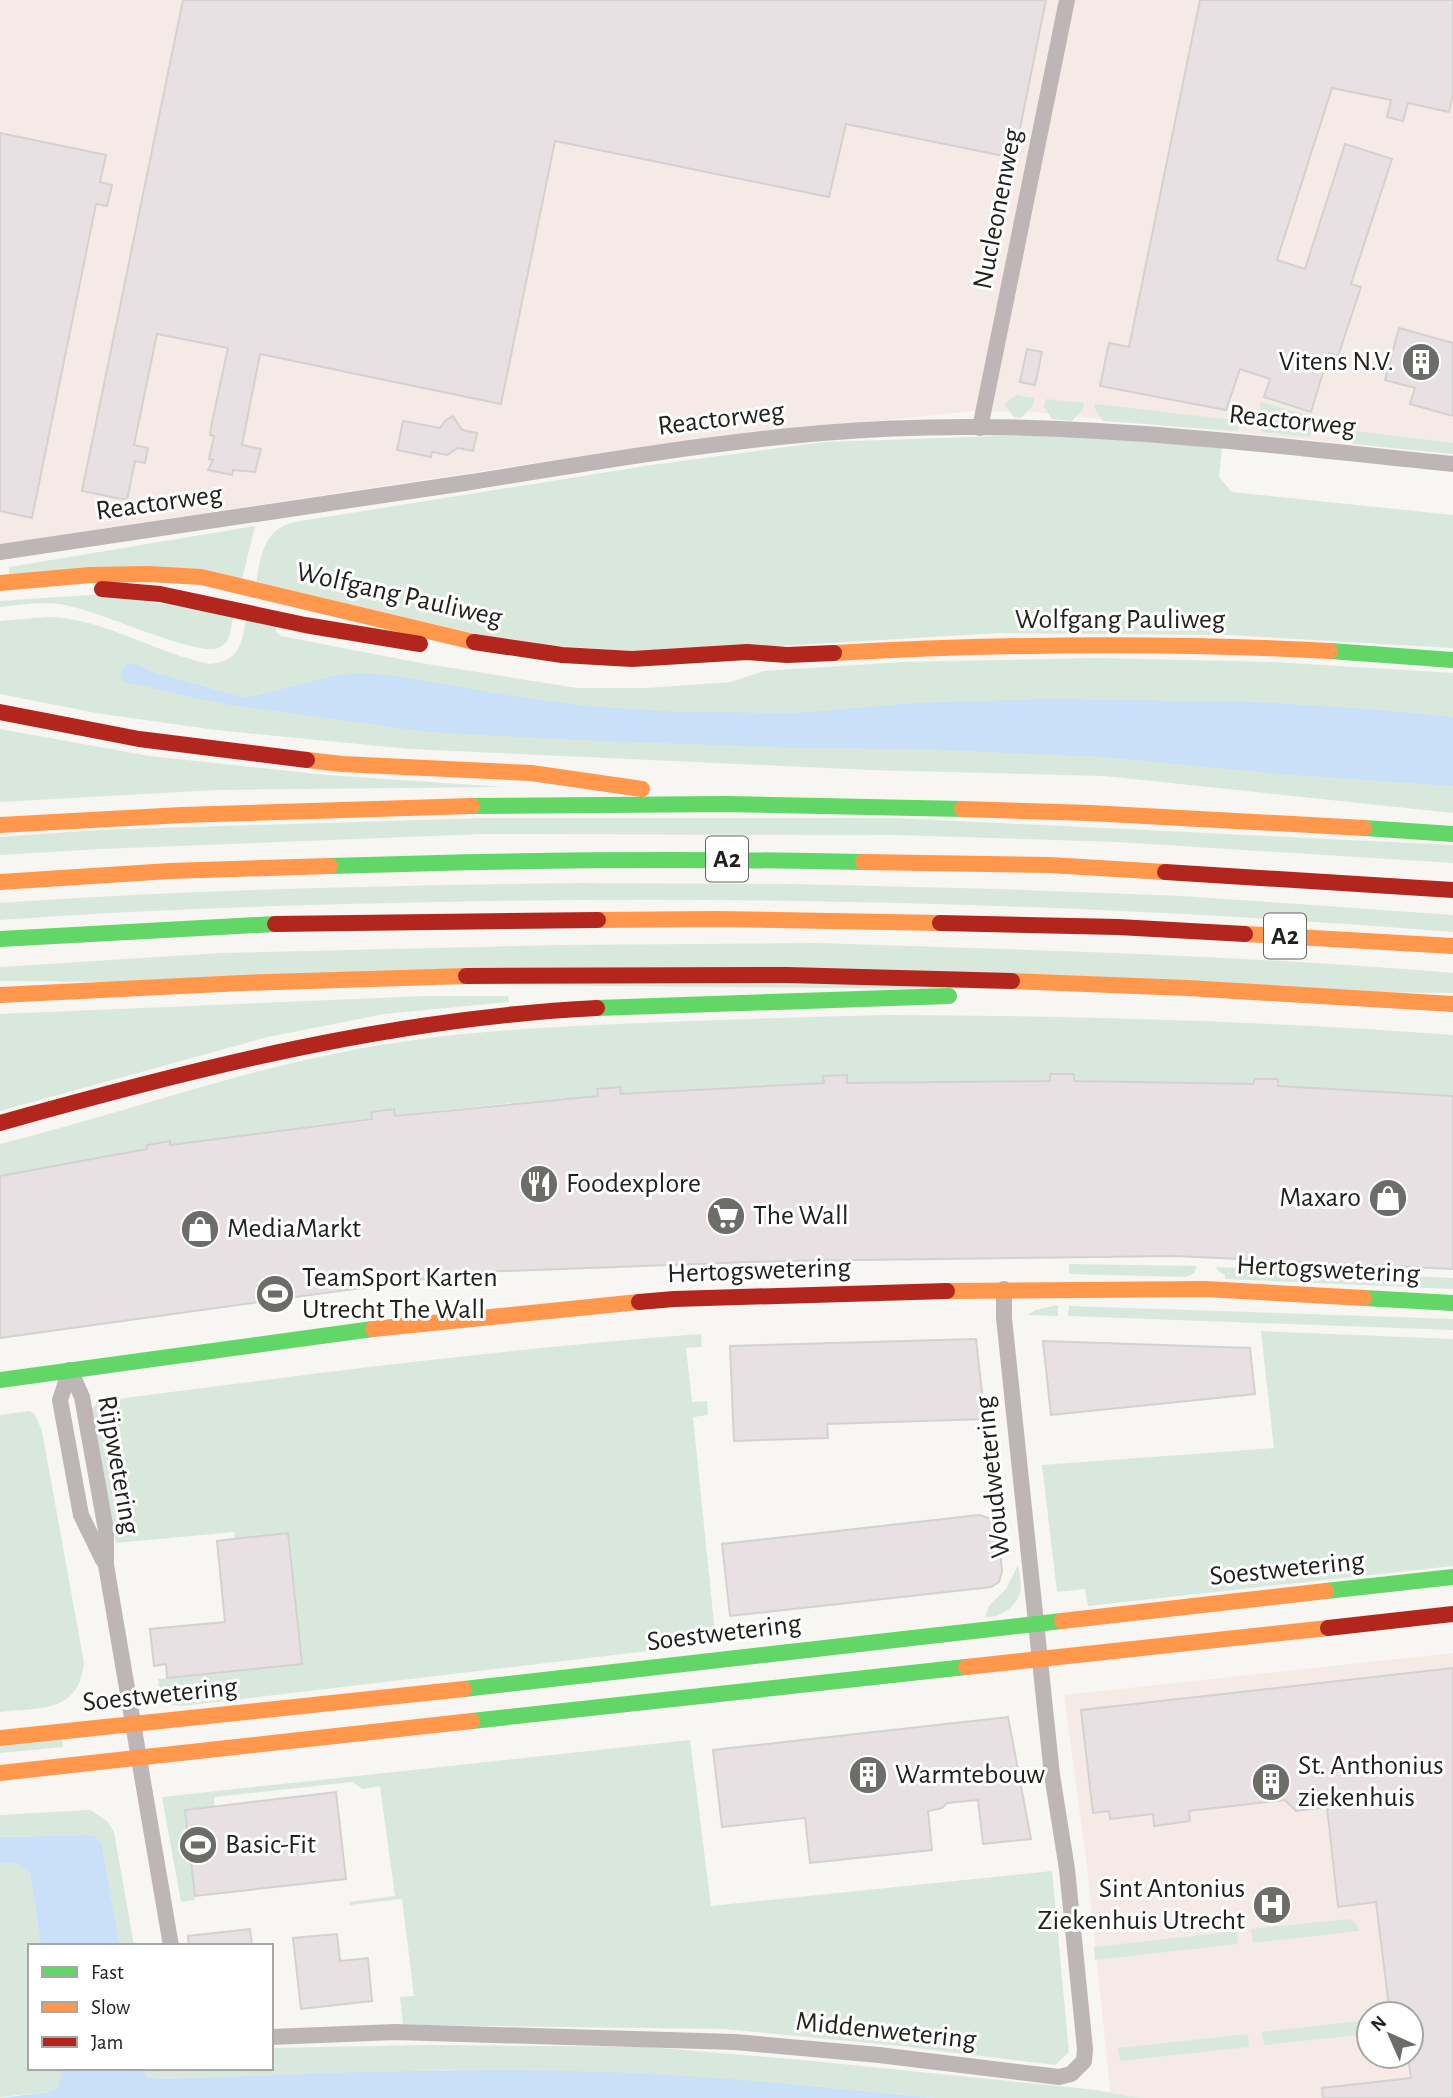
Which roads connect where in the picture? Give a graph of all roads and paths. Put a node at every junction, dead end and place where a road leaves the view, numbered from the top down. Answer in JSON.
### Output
{"nodes":[{"id":1,"x":1067,"y":0,"type":"edge"},
{"id":2,"x":980,"y":428,"type":"junction"},
{"id":3,"x":1453,"y":464,"type":"edge"},
{"id":4,"x":0,"y":552,"type":"edge"},
{"id":5,"x":0,"y":583,"type":"edge"},
{"id":6,"x":0,"y":595,"type":"edge"},
{"id":7,"x":787,"y":655,"type":"junction"},
{"id":8,"x":1453,"y":660,"type":"edge"},
{"id":9,"x":0,"y":712,"type":"edge"},
{"id":10,"x":756,"y":805,"type":"junction"},
{"id":11,"x":0,"y":825,"type":"edge"},
{"id":12,"x":1453,"y":834,"type":"edge"},
{"id":13,"x":0,"y":882,"type":"edge"},
{"id":14,"x":1453,"y":890,"type":"edge"},
{"id":15,"x":0,"y":939,"type":"edge"},
{"id":16,"x":1453,"y":946,"type":"edge"},
{"id":17,"x":1151,"y":986,"type":"junction"},
{"id":18,"x":0,"y":995,"type":"edge"},
{"id":19,"x":1453,"y":1004,"type":"edge"},
{"id":20,"x":0,"y":1124,"type":"edge"},
{"id":21,"x":1004,"y":1289,"type":"junction"},
{"id":22,"x":1453,"y":1303,"type":"edge"},
{"id":23,"x":70,"y":1370,"type":"junction"},
{"id":24,"x":0,"y":1380,"type":"edge"},
{"id":25,"x":1453,"y":1577,"type":"edge"},
{"id":26,"x":1453,"y":1614,"type":"edge"},
{"id":27,"x":1035,"y":1624,"type":"junction"},
{"id":28,"x":1039,"y":1660,"type":"junction"},
{"id":29,"x":134,"y":1724,"type":"junction"},
{"id":30,"x":0,"y":1738,"type":"edge"},
{"id":31,"x":139,"y":1759,"type":"junction"},
{"id":32,"x":0,"y":1773,"type":"edge"},
{"id":33,"x":171,"y":1944,"type":"edge"},
{"id":34,"x":273,"y":2037,"type":"edge"}],
"edges":[{"from":1,"to":2,"type":"street","name":"Nucleonenweg"},
{"from":2,"to":3,"type":"street","name":"Reactorweg"},
{"from":2,"to":4,"type":"street","name":"Reactorweg"},
{"from":5,"to":7,"type":"main road","name":"Wolfgang Pauliweg"},
{"from":6,"to":7,"type":"main road","name":"Wolfgang Pauliweg"},
{"from":7,"to":8,"type":"main road","name":"Wolfgang Pauliweg"},
{"from":9,"to":10,"type":"main road","number":"A2"},
{"from":10,"to":11,"type":"main road","number":"A2"},
{"from":10,"to":12,"type":"main road","number":"A2"},
{"from":13,"to":14,"type":"main road","number":"A2"},
{"from":15,"to":16,"type":"main road","number":"A2"},
{"from":17,"to":18,"type":"main road","number":"A2"},
{"from":17,"to":19,"type":"main road","number":"A2"},
{"from":17,"to":20,"type":"main road","number":"A2"},
{"from":21,"to":22,"type":"main road","name":"Hertogswetering"},
{"from":21,"to":23,"type":"main road","name":"Hertogswetering"},
{"from":21,"to":27,"type":"street","name":"Woudwetering"},
{"from":23,"to":24,"type":"main road","name":"Hertogswetering"},
{"from":23,"to":29,"type":"street","name":"Rijpwetering"},
{"from":25,"to":27,"type":"main road","name":"Soestwetering"},
{"from":26,"to":28,"type":"main road"},
{"from":27,"to":28,"type":"street","name":"Woudwetering"},
{"from":27,"to":29,"type":"main road","name":"Soestwetering"},
{"from":28,"to":31,"type":"main road"},
{"from":28,"to":34,"type":"street","name":"Middenwetering"},
{"from":29,"to":30,"type":"main road","name":"Soestwetering"},
{"from":29,"to":31,"type":"street","name":"Rijpwetering"},
{"from":31,"to":32,"type":"main road"},
{"from":31,"to":33,"type":"street"}]}
